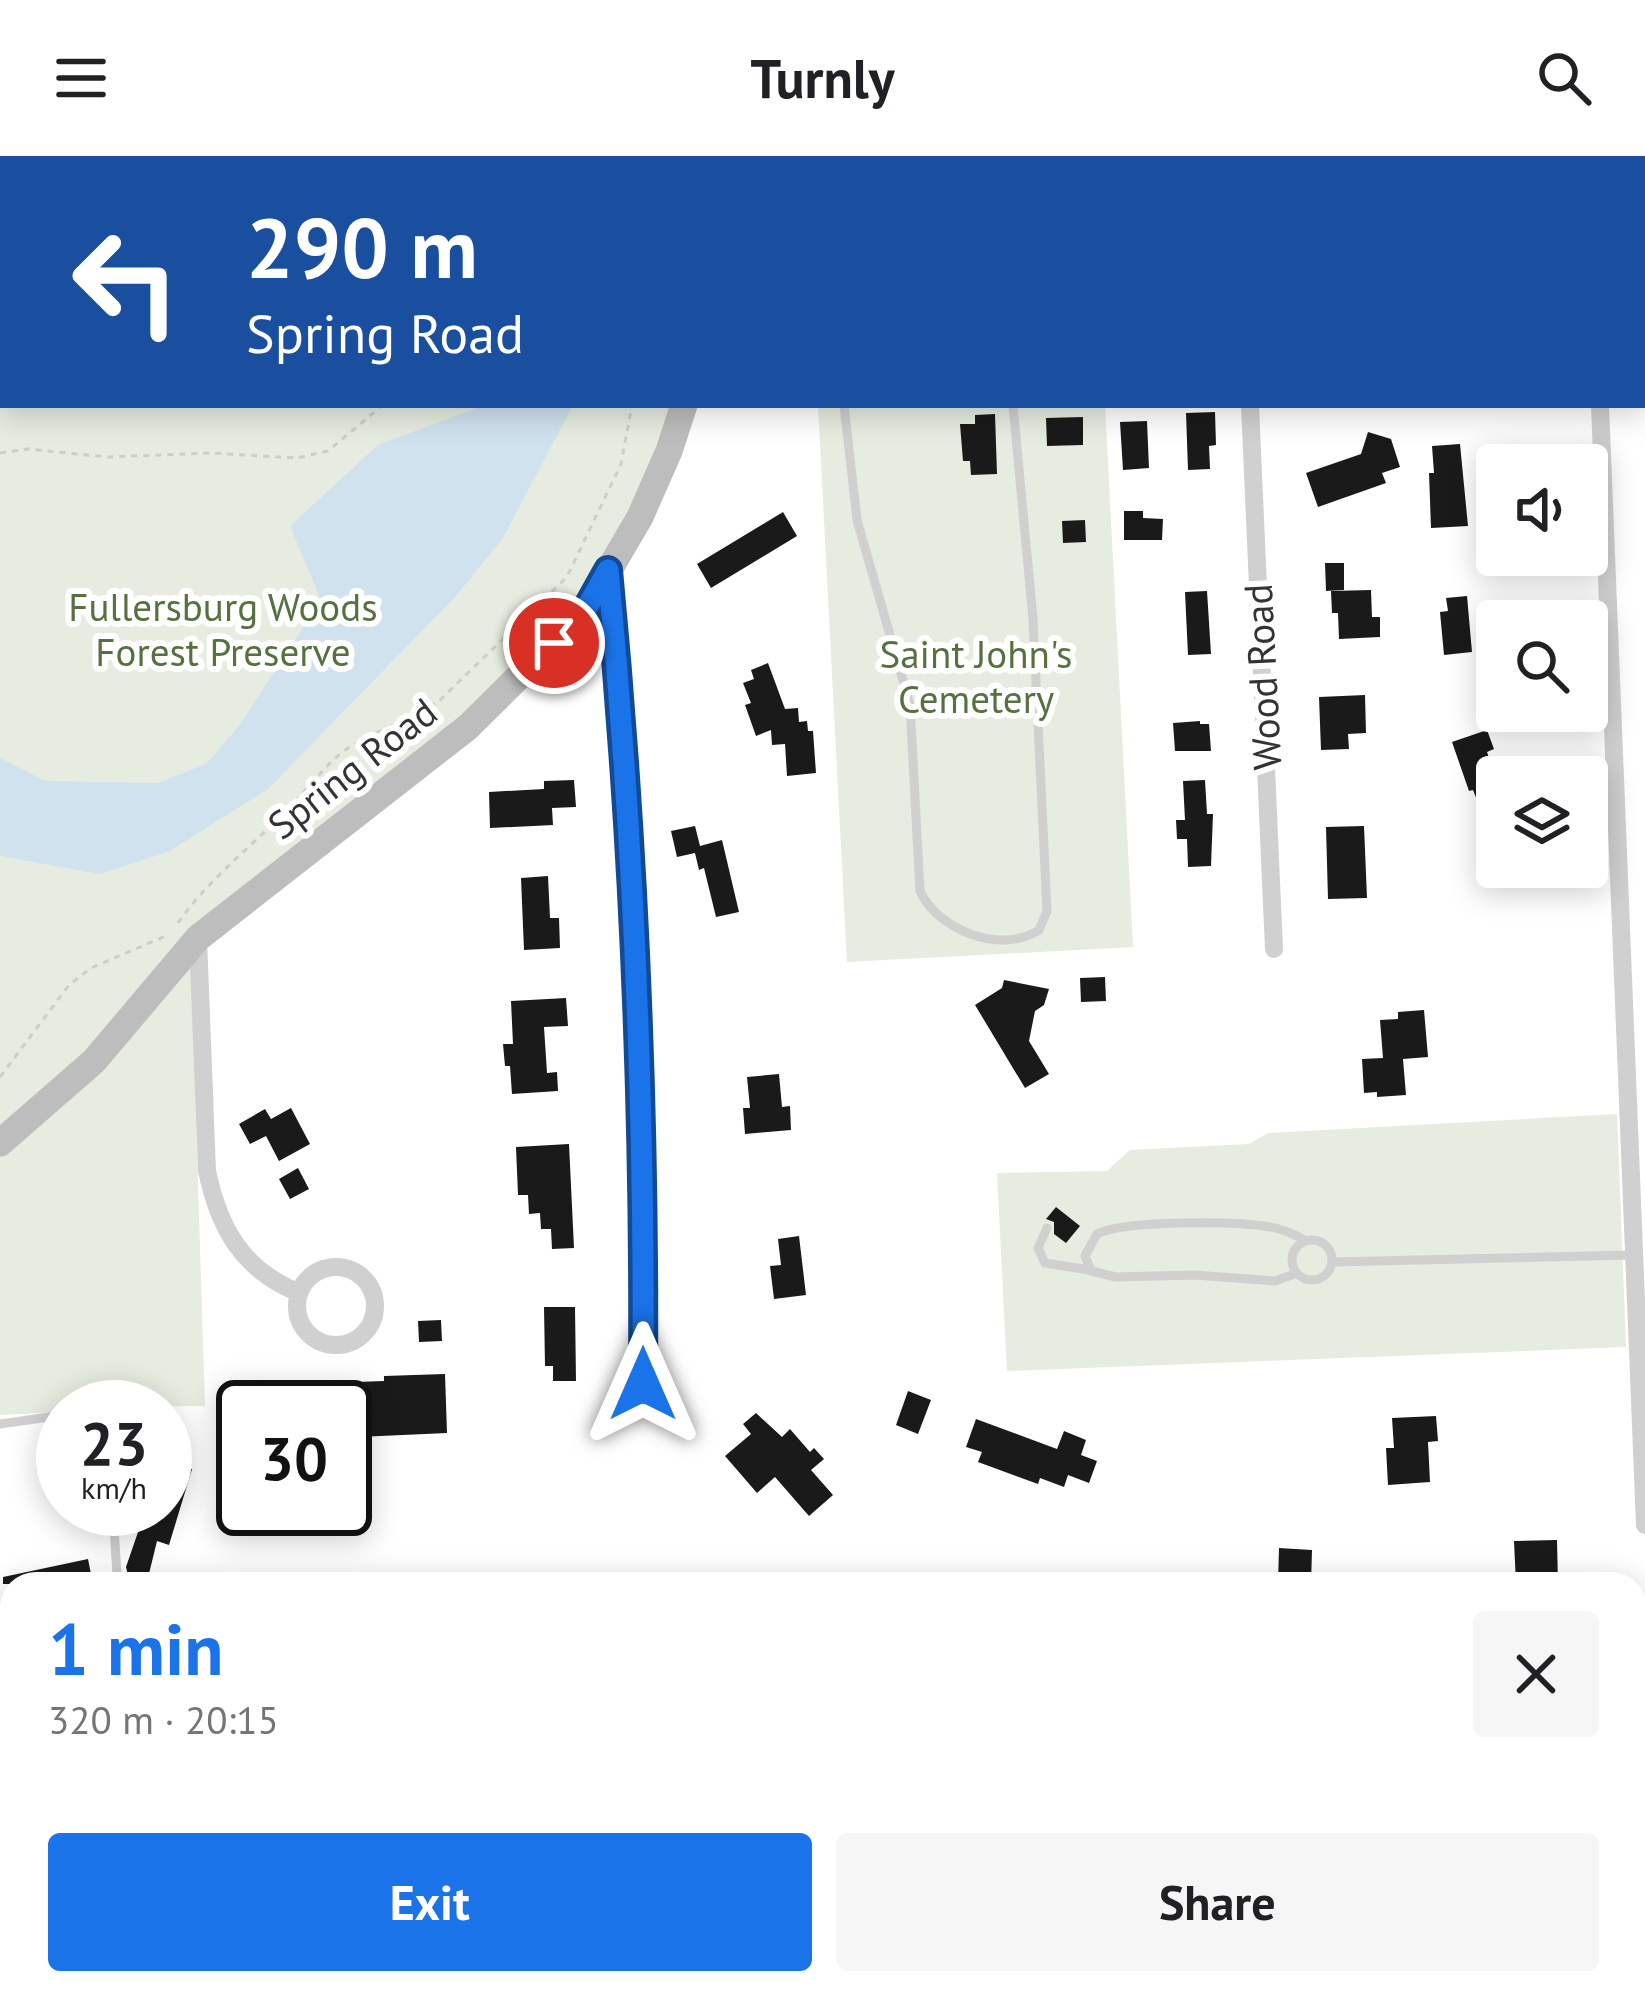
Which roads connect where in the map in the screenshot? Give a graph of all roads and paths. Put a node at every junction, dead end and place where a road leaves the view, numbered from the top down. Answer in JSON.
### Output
{"nodes":[{"id":1,"x":379,"y":408,"type":"edge"},
{"id":2,"x":631,"y":408,"type":"edge"},
{"id":3,"x":683,"y":408,"type":"edge"},
{"id":4,"x":844,"y":408,"type":"edge"},
{"id":5,"x":1013,"y":408,"type":"edge"},
{"id":6,"x":1250,"y":408,"type":"edge"},
{"id":7,"x":1600,"y":408,"type":"edge"},
{"id":8,"x":0,"y":453,"type":"edge"},
{"id":9,"x":608,"y":570,"type":"junction"},
{"id":10,"x":198,"y":938,"type":"junction"},
{"id":11,"x":1274,"y":949,"type":"dead end"},
{"id":12,"x":0,"y":1077,"type":"edge"},
{"id":13,"x":0,"y":1143,"type":"edge"},
{"id":14,"x":1047,"y":1228,"type":"dead end"},
{"id":15,"x":1306,"y":1240,"type":"junction"},
{"id":16,"x":1634,"y":1255,"type":"junction"},
{"id":17,"x":1332,"y":1262,"type":"junction"},
{"id":18,"x":1091,"y":1270,"type":"junction"},
{"id":19,"x":1297,"y":1273,"type":"junction"},
{"id":20,"x":297,"y":1292,"type":"junction"},
{"id":21,"x":643,"y":1384,"type":"dead end"},
{"id":22,"x":36,"y":1419,"type":"edge"},
{"id":23,"x":0,"y":1424,"type":"edge"},
{"id":24,"x":1645,"y":1525,"type":"edge"},
{"id":25,"x":115,"y":1536,"type":"edge"},
{"id":26,"x":117,"y":1572,"type":"edge"}],
"edges":[{"from":1,"to":8,"type":"path"},
{"from":2,"to":12,"type":"path"},
{"from":3,"to":9,"type":"street","name":"Spring Road"},
{"from":4,"to":5,"type":"lane"},
{"from":6,"to":11,"type":"street","name":"Wood Road"},
{"from":7,"to":16,"type":"street"},
{"from":9,"to":10,"type":"street","name":"Spring Road"},
{"from":9,"to":21,"type":"street"},
{"from":10,"to":13,"type":"street","name":"Spring Road"},
{"from":10,"to":20,"type":"street"},
{"from":14,"to":18,"type":"lane"},
{"from":15,"to":17,"type":"lane"},
{"from":15,"to":18,"type":"lane"},
{"from":15,"to":19,"type":"lane"},
{"from":16,"to":17,"type":"lane"},
{"from":16,"to":24,"type":"street"},
{"from":17,"to":19,"type":"lane"},
{"from":18,"to":19,"type":"lane"},
{"from":20,"to":20,"type":"street"},
{"from":22,"to":23,"type":"lane"},
{"from":25,"to":26,"type":"lane"}]}
